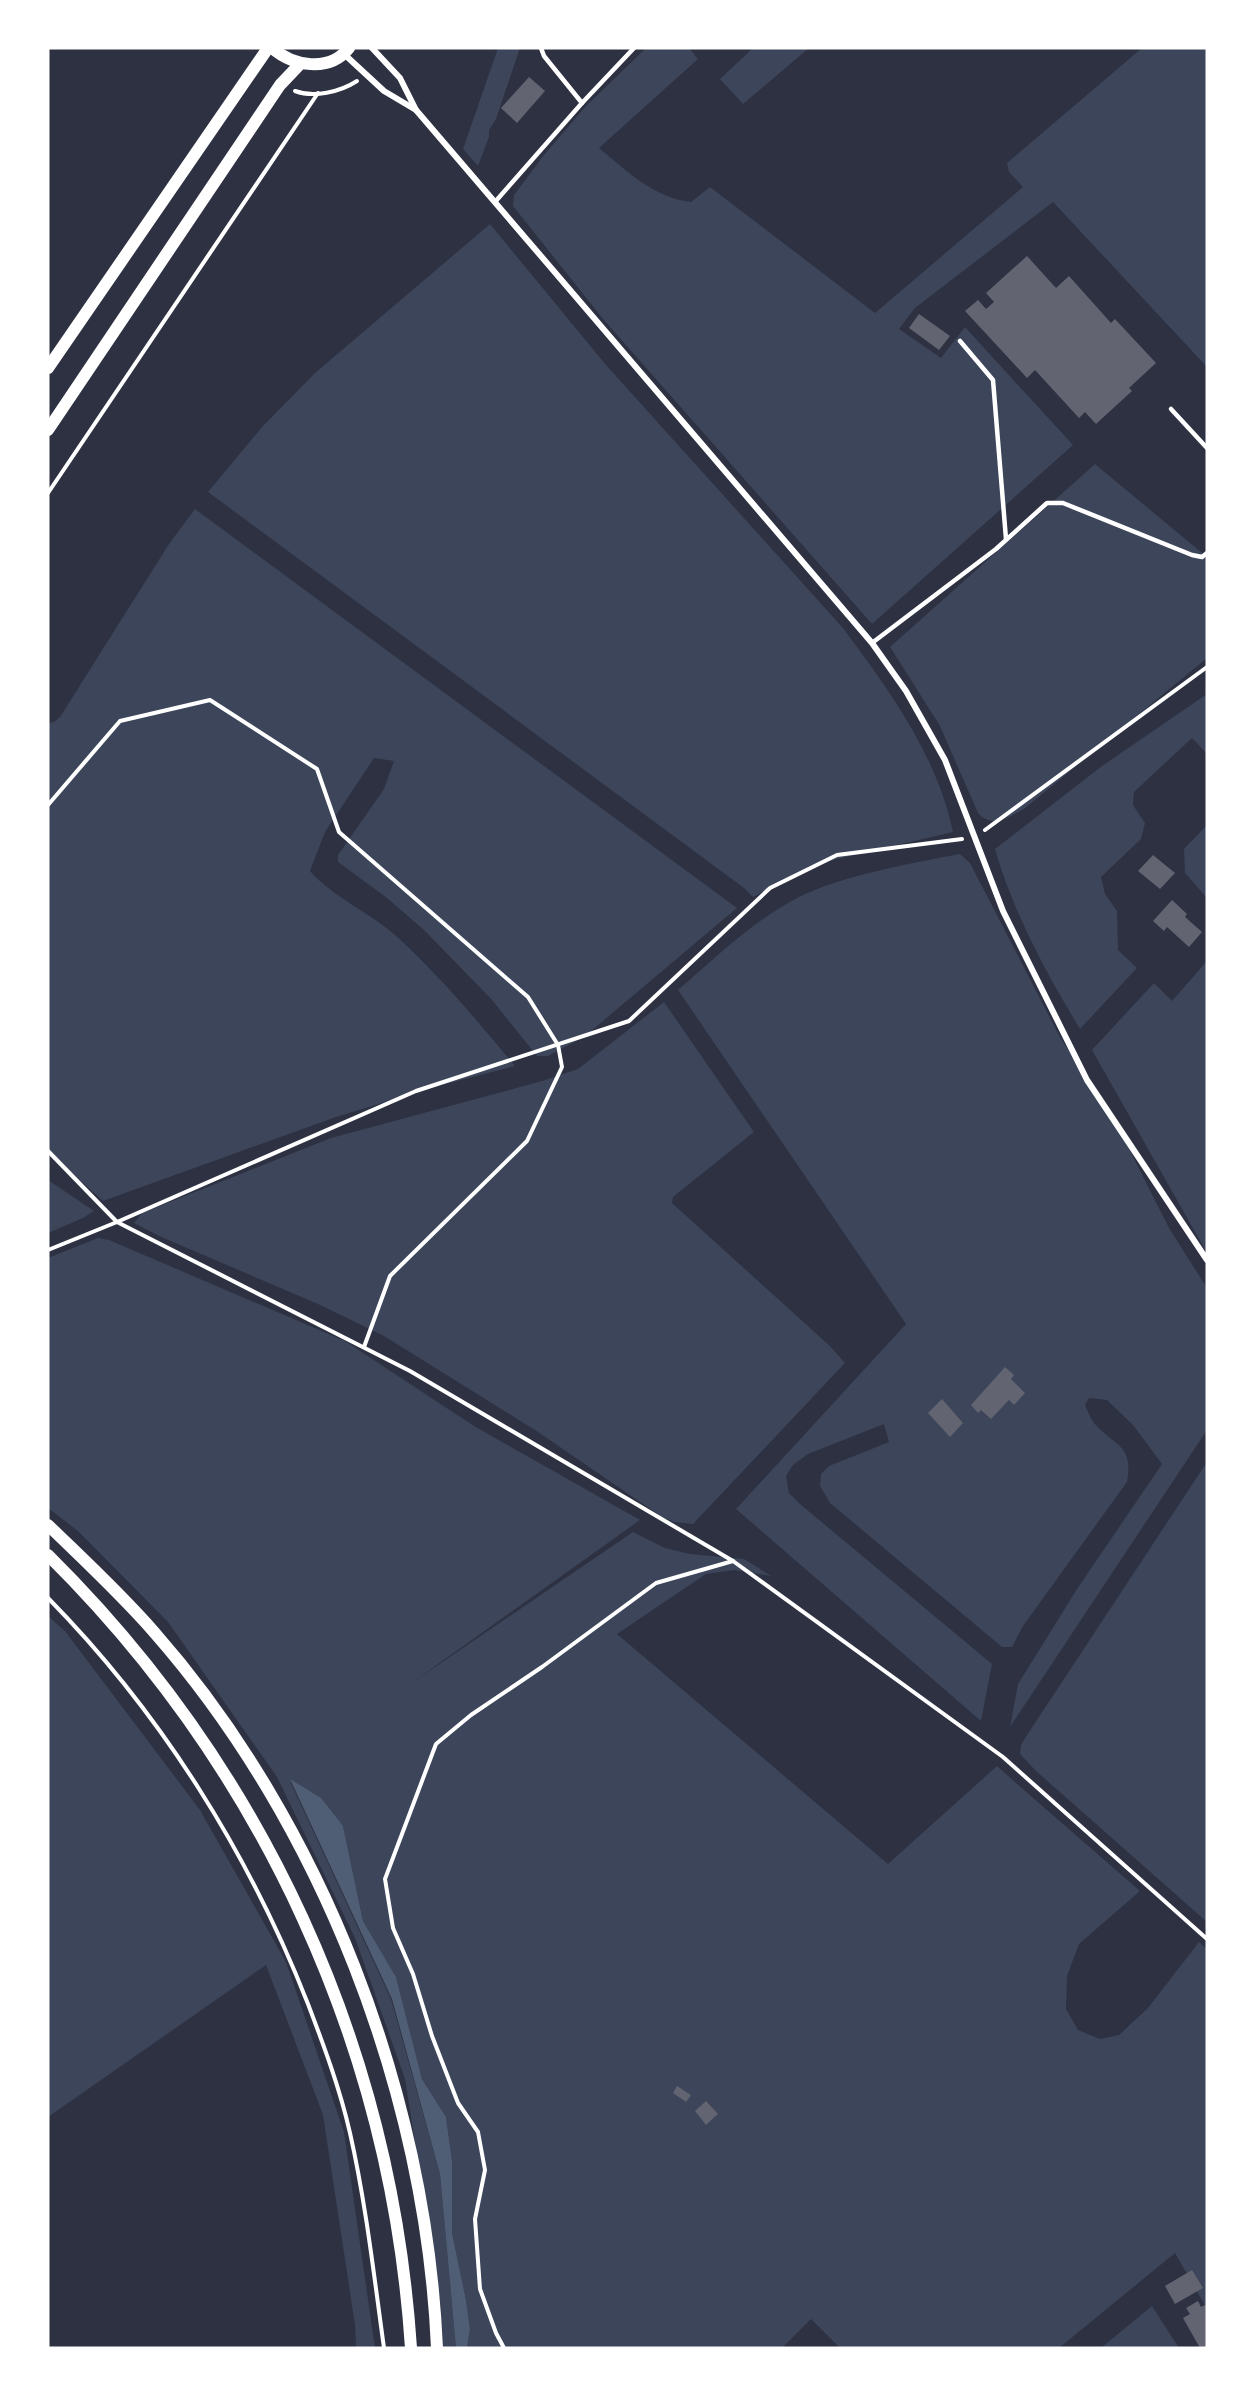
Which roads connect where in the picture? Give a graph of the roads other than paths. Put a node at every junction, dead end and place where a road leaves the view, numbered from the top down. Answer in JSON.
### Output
{"nodes":[{"id":1,"x":270,"y":48,"type":"edge"},
{"id":2,"x":372,"y":48,"type":"edge"},
{"id":3,"x":541,"y":48,"type":"edge"},
{"id":4,"x":634,"y":48,"type":"edge"},
{"id":5,"x":346,"y":51,"type":"edge"},
{"id":6,"x":300,"y":64,"type":"junction"},
{"id":7,"x":582,"y":104,"type":"junction"},
{"id":8,"x":416,"y":110,"type":"junction"},
{"id":9,"x":495,"y":202,"type":"junction"},
{"id":10,"x":960,"y":341,"type":"dead end"},
{"id":11,"x":48,"y":368,"type":"edge"},
{"id":12,"x":1172,"y":409,"type":"dead end"},
{"id":13,"x":48,"y":430,"type":"edge"},
{"id":14,"x":1207,"y":448,"type":"edge"},
{"id":15,"x":1006,"y":539,"type":"junction"},
{"id":16,"x":1207,"y":553,"type":"edge"},
{"id":17,"x":872,"y":643,"type":"junction"},
{"id":18,"x":1207,"y":1260,"type":"edge"},
{"id":19,"x":48,"y":1525,"type":"edge"},
{"id":20,"x":48,"y":1555,"type":"edge"},
{"id":21,"x":411,"y":2348,"type":"edge"},
{"id":22,"x":437,"y":2348,"type":"edge"}],
"edges":[{"from":1,"to":6,"type":"main road"},
{"from":1,"to":11,"type":"main road"},
{"from":2,"to":8,"type":"street"},
{"from":3,"to":7,"type":"lane"},
{"from":4,"to":7,"type":"lane"},
{"from":5,"to":6,"type":"main road"},
{"from":5,"to":8,"type":"street"},
{"from":6,"to":13,"type":"main road"},
{"from":7,"to":9,"type":"lane"},
{"from":8,"to":9,"type":"street"},
{"from":9,"to":17,"type":"street"},
{"from":10,"to":15,"type":"lane"},
{"from":12,"to":14,"type":"lane"},
{"from":15,"to":16,"type":"lane"},
{"from":15,"to":17,"type":"lane"},
{"from":17,"to":18,"type":"street"},
{"from":19,"to":22,"type":"main road"},
{"from":20,"to":21,"type":"main road"}]}
